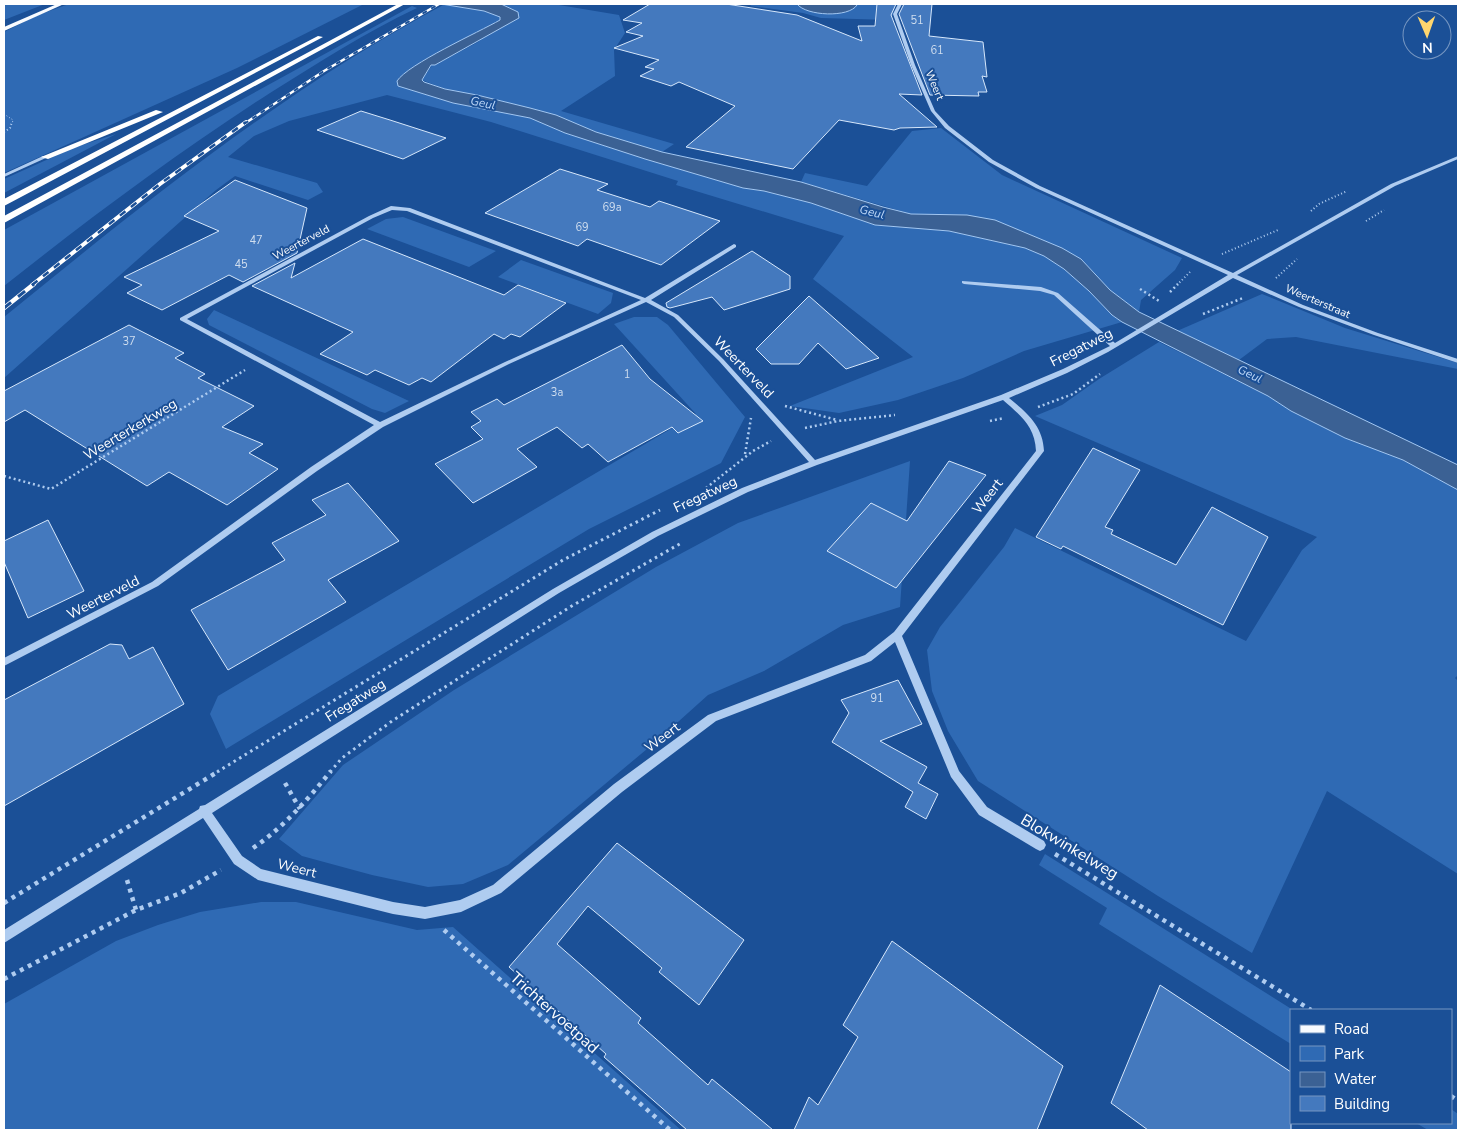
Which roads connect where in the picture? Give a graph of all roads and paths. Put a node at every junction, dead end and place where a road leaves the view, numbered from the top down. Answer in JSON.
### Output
{"nodes":[{"id":1,"x":61,"y":4,"type":"edge"},
{"id":2,"x":402,"y":4,"type":"edge"},
{"id":3,"x":900,"y":4,"type":"edge"},
{"id":4,"x":4,"y":28,"type":"edge"},
{"id":5,"x":323,"y":35,"type":"dead end"},
{"id":6,"x":222,"y":88,"type":"junction"},
{"id":7,"x":4,"y":114,"type":"edge"},
{"id":8,"x":4,"y":132,"type":"edge"},
{"id":9,"x":45,"y":157,"type":"joint"},
{"id":10,"x":1458,"y":157,"type":"edge"},
{"id":11,"x":4,"y":176,"type":"edge"},
{"id":12,"x":4,"y":203,"type":"edge"},
{"id":13,"x":4,"y":220,"type":"edge"},
{"id":14,"x":734,"y":246,"type":"dead end"},
{"id":15,"x":1175,"y":249,"type":"joint"},
{"id":16,"x":1206,"y":263,"type":"junction"},
{"id":17,"x":1233,"y":275,"type":"junction"},
{"id":18,"x":964,"y":282,"type":"dead end"},
{"id":19,"x":1262,"y":288,"type":"junction"},
{"id":20,"x":1140,"y":289,"type":"dead end"},
{"id":21,"x":1168,"y":295,"type":"dead end"},
{"id":22,"x":646,"y":300,"type":"junction"},
{"id":23,"x":1154,"y":307,"type":"dead end"},
{"id":24,"x":1170,"y":313,"type":"joint"},
{"id":25,"x":1201,"y":315,"type":"dead end"},
{"id":26,"x":1114,"y":346,"type":"junction"},
{"id":27,"x":261,"y":360,"type":"junction"},
{"id":28,"x":1458,"y":360,"type":"edge"},
{"id":29,"x":1108,"y":369,"type":"dead end"},
{"id":30,"x":753,"y":394,"type":"junction"},
{"id":31,"x":1004,"y":397,"type":"junction"},
{"id":32,"x":1022,"y":413,"type":"junction"},
{"id":33,"x":880,"y":417,"type":"dead end"},
{"id":34,"x":380,"y":425,"type":"junction"},
{"id":35,"x":814,"y":463,"type":"junction"},
{"id":36,"x":4,"y":476,"type":"edge"},
{"id":37,"x":698,"y":492,"type":"dead end"},
{"id":38,"x":667,"y":507,"type":"dead end"},
{"id":39,"x":687,"y":539,"type":"dead end"},
{"id":40,"x":897,"y":634,"type":"junction"},
{"id":41,"x":4,"y":662,"type":"edge"},
{"id":42,"x":204,"y":810,"type":"junction"},
{"id":43,"x":1040,"y":845,"type":"joint"},
{"id":44,"x":238,"y":860,"type":"junction"},
{"id":45,"x":4,"y":903,"type":"edge"},
{"id":46,"x":425,"y":913,"type":"junction"},
{"id":47,"x":4,"y":936,"type":"edge"},
{"id":48,"x":4,"y":979,"type":"edge"},
{"id":49,"x":1309,"y":1009,"type":"edge"},
{"id":50,"x":670,"y":1130,"type":"edge"}],
"edges":[{"from":1,"to":4,"type":"main road"},
{"from":2,"to":13,"type":"highway"},
{"from":3,"to":15,"type":"street","name":"Weert"},
{"from":5,"to":6,"type":"highway"},
{"from":6,"to":9,"type":"highway"},
{"from":6,"to":12,"type":"highway"},
{"from":7,"to":8,"type":"path"},
{"from":9,"to":11,"type":"street"},
{"from":10,"to":17,"type":"street","name":"Fregatweg"},
{"from":14,"to":22,"type":"street"},
{"from":15,"to":16,"type":"street","name":"Weerterstraat"},
{"from":16,"to":17,"type":"street","name":"Weerterstraat"},
{"from":16,"to":21,"type":"path"},
{"from":17,"to":19,"type":"street","name":"Weerterstraat"},
{"from":17,"to":24,"type":"street","name":"Fregatweg"},
{"from":18,"to":26,"type":"street"},
{"from":19,"to":25,"type":"path"},
{"from":19,"to":28,"type":"street","name":"Weerterstraat"},
{"from":20,"to":23,"type":"path"},
{"from":22,"to":27,"type":"street","name":"Weerterveld"},
{"from":22,"to":30,"type":"street","name":"Weerterveld"},
{"from":22,"to":34,"type":"street","name":"Weerterveld"},
{"from":24,"to":26,"type":"street","name":"Fregatweg"},
{"from":26,"to":31,"type":"street","name":"Fregatweg"},
{"from":27,"to":34,"type":"street","name":"Weerterveld"},
{"from":27,"to":36,"type":"path","name":"Weerterkerkweg"},
{"from":29,"to":32,"type":"path"},
{"from":30,"to":33,"type":"path"},
{"from":30,"to":35,"type":"street","name":"Weerterveld"},
{"from":30,"to":37,"type":"path","name":"Fregatweg"},
{"from":31,"to":32,"type":"street","name":"Weert"},
{"from":31,"to":35,"type":"street","name":"Fregatweg"},
{"from":32,"to":40,"type":"street","name":"Weert"},
{"from":34,"to":41,"type":"street","name":"Weerterveld"},
{"from":35,"to":42,"type":"street","name":"Fregatweg"},
{"from":38,"to":45,"type":"path","name":"Fregatweg"},
{"from":39,"to":44,"type":"path"},
{"from":40,"to":43,"type":"street","name":"Blokwinkelweg"},
{"from":40,"to":46,"type":"street","name":"Weert"},
{"from":42,"to":44,"type":"street","name":"Weert"},
{"from":42,"to":47,"type":"street","name":"Fregatweg"},
{"from":43,"to":49,"type":"path","name":"Blokwinkelweg"},
{"from":44,"to":46,"type":"street","name":"Weert"},
{"from":44,"to":48,"type":"path"},
{"from":46,"to":50,"type":"path","name":"Trichtervoetpad"}]}
